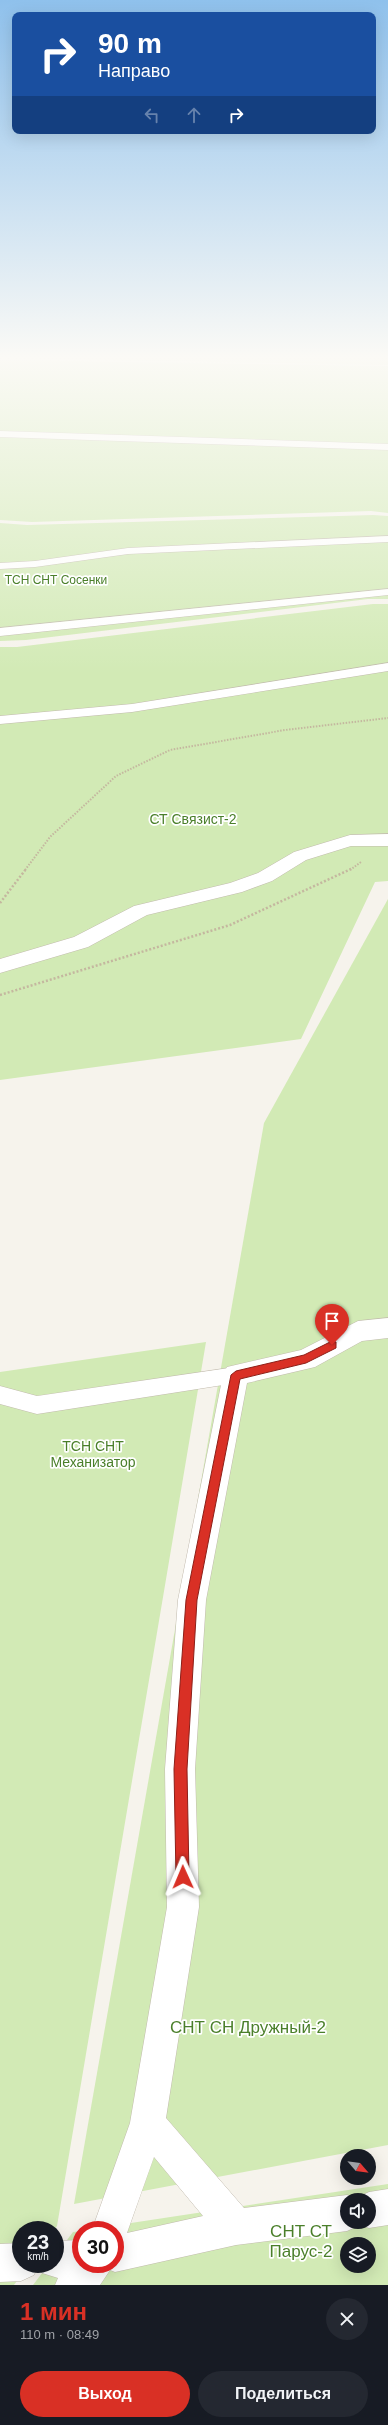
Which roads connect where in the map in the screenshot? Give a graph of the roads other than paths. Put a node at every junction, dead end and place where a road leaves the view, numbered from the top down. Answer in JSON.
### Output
{"nodes":[{"id":1,"x":388,"y":539,"type":"edge"},
{"id":2,"x":0,"y":566,"type":"edge"},
{"id":3,"x":388,"y":592,"type":"edge"},
{"id":4,"x":0,"y":632,"type":"edge"},
{"id":5,"x":388,"y":667,"type":"edge"},
{"id":6,"x":0,"y":720,"type":"edge"},
{"id":7,"x":388,"y":840,"type":"edge"},
{"id":8,"x":0,"y":966,"type":"edge"},
{"id":9,"x":388,"y":1328,"type":"edge"},
{"id":10,"x":236,"y":1375,"type":"junction"},
{"id":11,"x":0,"y":1395,"type":"edge"},
{"id":12,"x":148,"y":2123,"type":"junction"},
{"id":13,"x":388,"y":2207,"type":"edge"},
{"id":14,"x":376,"y":2209,"type":"edge"},
{"id":15,"x":340,"y":2214,"type":"edge"},
{"id":16,"x":113,"y":2221,"type":"edge"},
{"id":17,"x":236,"y":2227,"type":"junction"},
{"id":18,"x":124,"y":2252,"type":"edge"},
{"id":19,"x":12,"y":2262,"type":"edge"},
{"id":20,"x":0,"y":2263,"type":"edge"},
{"id":21,"x":85,"y":2273,"type":"edge"},
{"id":22,"x":74,"y":2285,"type":"edge"}],
"edges":[{"from":1,"to":2,"type":"lane"},
{"from":3,"to":4,"type":"lane"},
{"from":5,"to":6,"type":"lane"},
{"from":7,"to":8,"type":"street"},
{"from":9,"to":10,"type":"street"},
{"from":10,"to":11,"type":"lane"},
{"from":10,"to":12,"type":"street"},
{"from":12,"to":16,"type":"street"},
{"from":12,"to":17,"type":"street"},
{"from":13,"to":14,"type":"street"},
{"from":15,"to":17,"type":"street"},
{"from":17,"to":18,"type":"street"},
{"from":19,"to":20,"type":"street"},
{"from":21,"to":22,"type":"street"}]}
